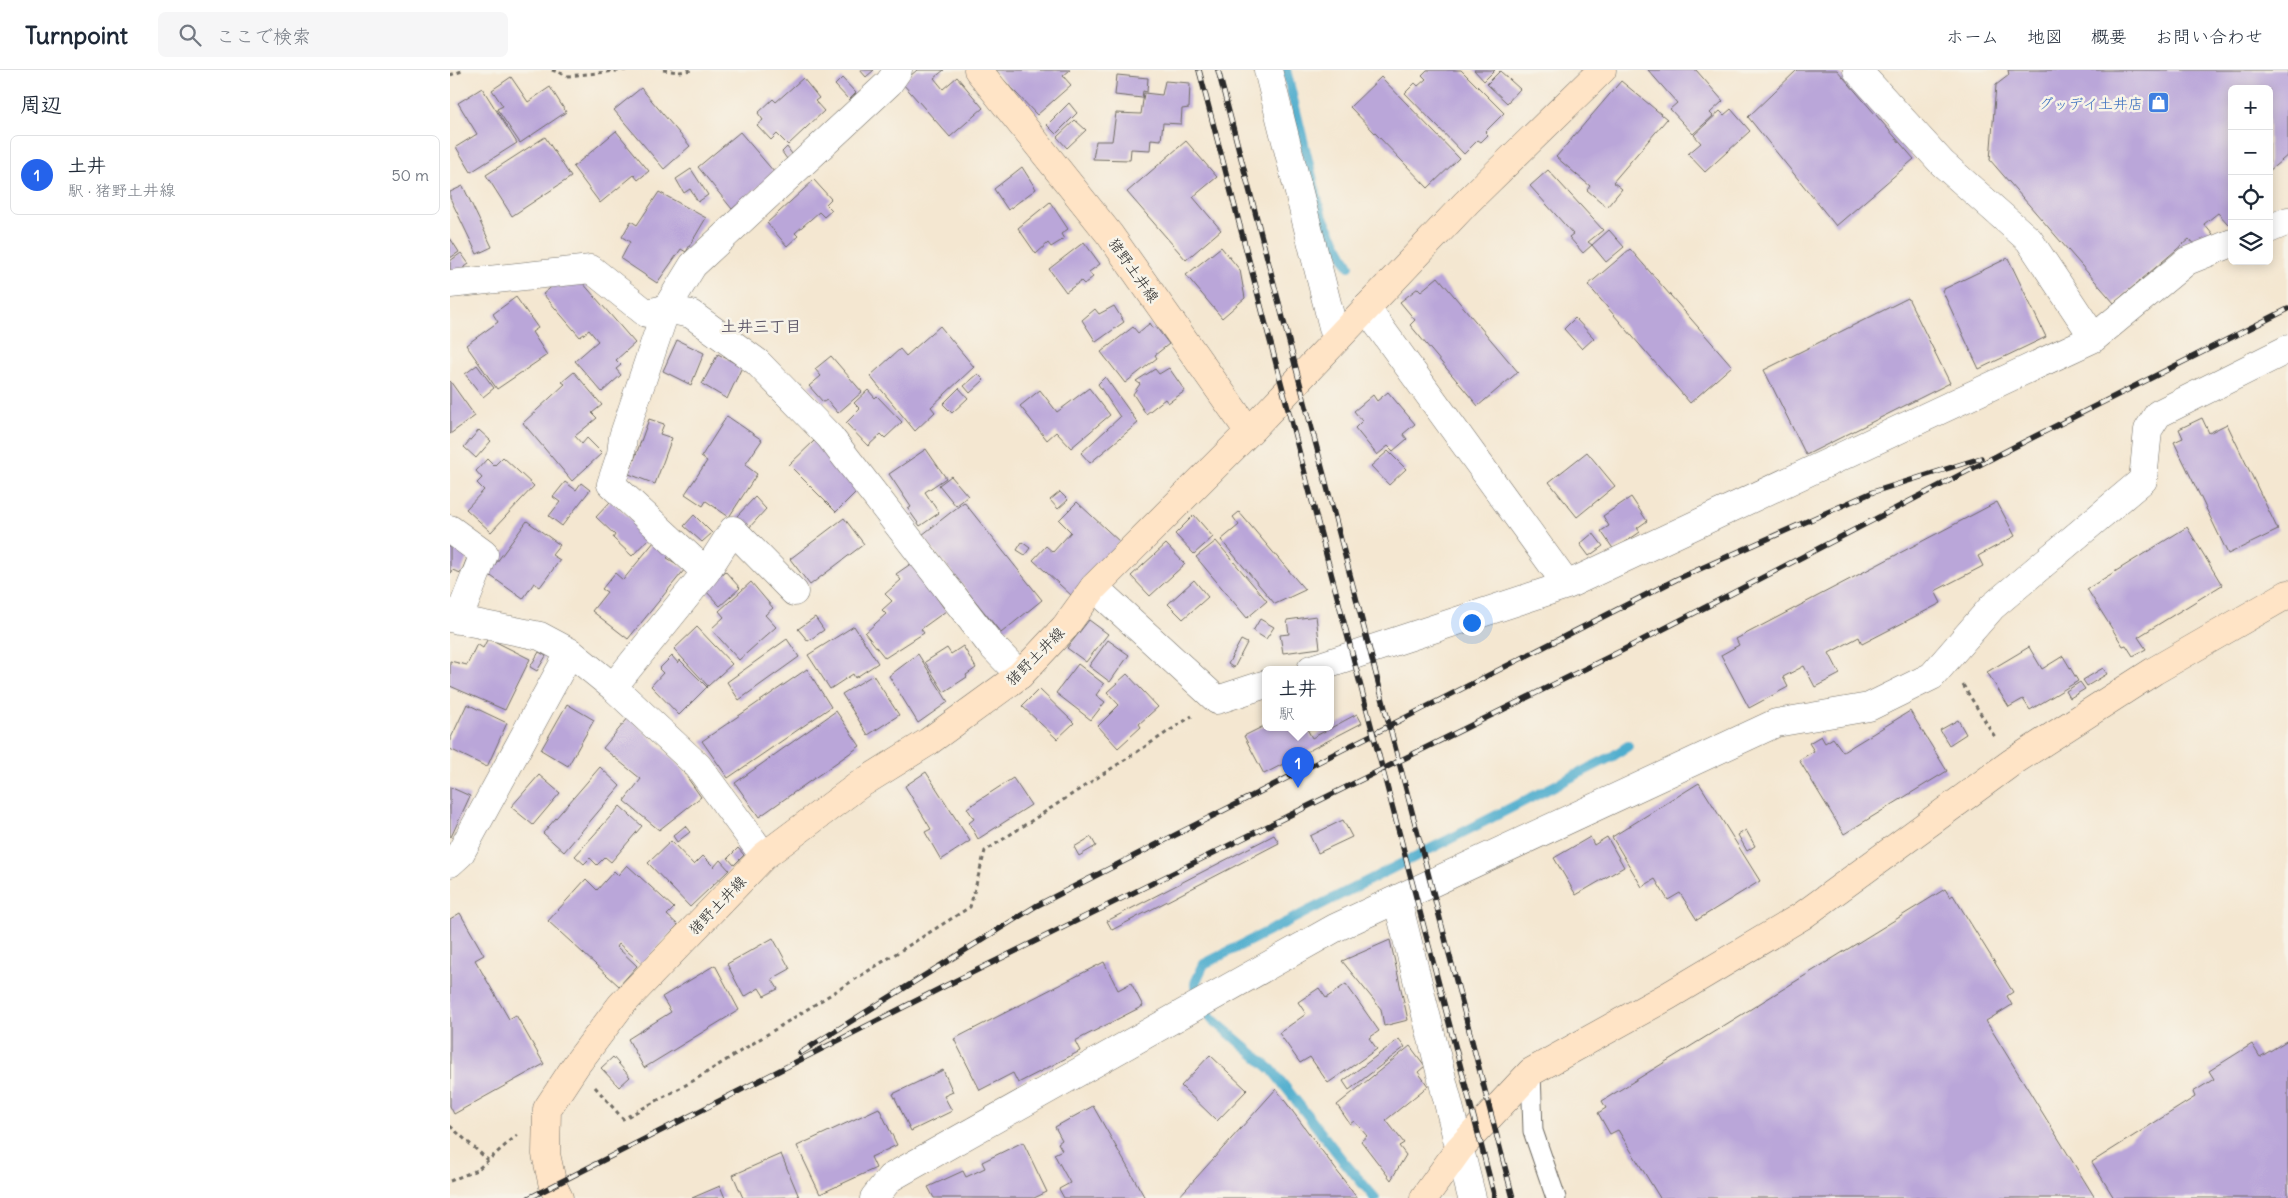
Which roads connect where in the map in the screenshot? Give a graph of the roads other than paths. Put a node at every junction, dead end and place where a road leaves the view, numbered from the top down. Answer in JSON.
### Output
{"nodes":[{"id":1,"x":898,"y":70,"type":"edge"},
{"id":2,"x":978,"y":70,"type":"edge"},
{"id":3,"x":1268,"y":70,"type":"edge"},
{"id":4,"x":1602,"y":70,"type":"edge"},
{"id":5,"x":1857,"y":70,"type":"edge"},
{"id":6,"x":2288,"y":221,"type":"edge"},
{"id":7,"x":2273,"y":227,"type":"edge"},
{"id":8,"x":2228,"y":245,"type":"edge"},
{"id":9,"x":450,"y":284,"type":"edge"},
{"id":10,"x":1366,"y":308,"type":"junction"},
{"id":11,"x":666,"y":309,"type":"junction"},
{"id":12,"x":2094,"y":338,"type":"junction"},
{"id":13,"x":1336,"y":339,"type":"junction"},
{"id":14,"x":2288,"y":349,"type":"edge"},
{"id":15,"x":1249,"y":432,"type":"junction"},
{"id":16,"x":450,"y":529,"type":"edge"},
{"id":17,"x":706,"y":572,"type":"junction"},
{"id":18,"x":1567,"y":585,"type":"junction"},
{"id":19,"x":1094,"y":588,"type":"junction"},
{"id":20,"x":794,"y":592,"type":"dead end"},
{"id":21,"x":2288,"y":594,"type":"edge"},
{"id":22,"x":454,"y":619,"type":"edge"},
{"id":23,"x":570,"y":652,"type":"junction"},
{"id":24,"x":1320,"y":666,"type":"edge"},
{"id":25,"x":1020,"y":675,"type":"junction"},
{"id":26,"x":1262,"y":685,"type":"edge"},
{"id":27,"x":613,"y":687,"type":"junction"},
{"id":28,"x":764,"y":856,"type":"junction"},
{"id":29,"x":450,"y":864,"type":"edge"},
{"id":30,"x":1398,"y":899,"type":"junction"},
{"id":31,"x":1531,"y":1072,"type":"junction"},
{"id":32,"x":1459,"y":1149,"type":"junction"},
{"id":33,"x":559,"y":1198,"type":"edge"},
{"id":34,"x":874,"y":1198,"type":"edge"},
{"id":35,"x":1424,"y":1198,"type":"edge"},
{"id":36,"x":1472,"y":1198,"type":"edge"},
{"id":37,"x":1556,"y":1198,"type":"edge"}],
"edges":[{"from":1,"to":11,"type":"street"},
{"from":2,"to":15,"type":"street","name":"猪野土井線"},
{"from":3,"to":13,"type":"street"},
{"from":4,"to":10,"type":"street"},
{"from":5,"to":12,"type":"street"},
{"from":6,"to":7,"type":"street"},
{"from":8,"to":12,"type":"street"},
{"from":9,"to":11,"type":"street"},
{"from":10,"to":13,"type":"street"},
{"from":10,"to":18,"type":"street"},
{"from":11,"to":17,"type":"street"},
{"from":11,"to":25,"type":"street"},
{"from":12,"to":18,"type":"street"},
{"from":13,"to":15,"type":"street"},
{"from":14,"to":30,"type":"street"},
{"from":15,"to":19,"type":"street","name":"猪野土井線"},
{"from":16,"to":22,"type":"street"},
{"from":17,"to":20,"type":"street"},
{"from":17,"to":27,"type":"street"},
{"from":18,"to":24,"type":"street"},
{"from":19,"to":25,"type":"street","name":"猪野土井線"},
{"from":19,"to":26,"type":"street"},
{"from":21,"to":31,"type":"street"},
{"from":22,"to":23,"type":"street"},
{"from":23,"to":27,"type":"street"},
{"from":23,"to":29,"type":"street"},
{"from":25,"to":28,"type":"street","name":"猪野土井線"},
{"from":27,"to":28,"type":"street"},
{"from":28,"to":33,"type":"street","name":"猪野土井線"},
{"from":30,"to":32,"type":"street"},
{"from":30,"to":34,"type":"street"},
{"from":31,"to":32,"type":"street"},
{"from":31,"to":37,"type":"lane"},
{"from":32,"to":35,"type":"street"},
{"from":32,"to":36,"type":"street"}]}
